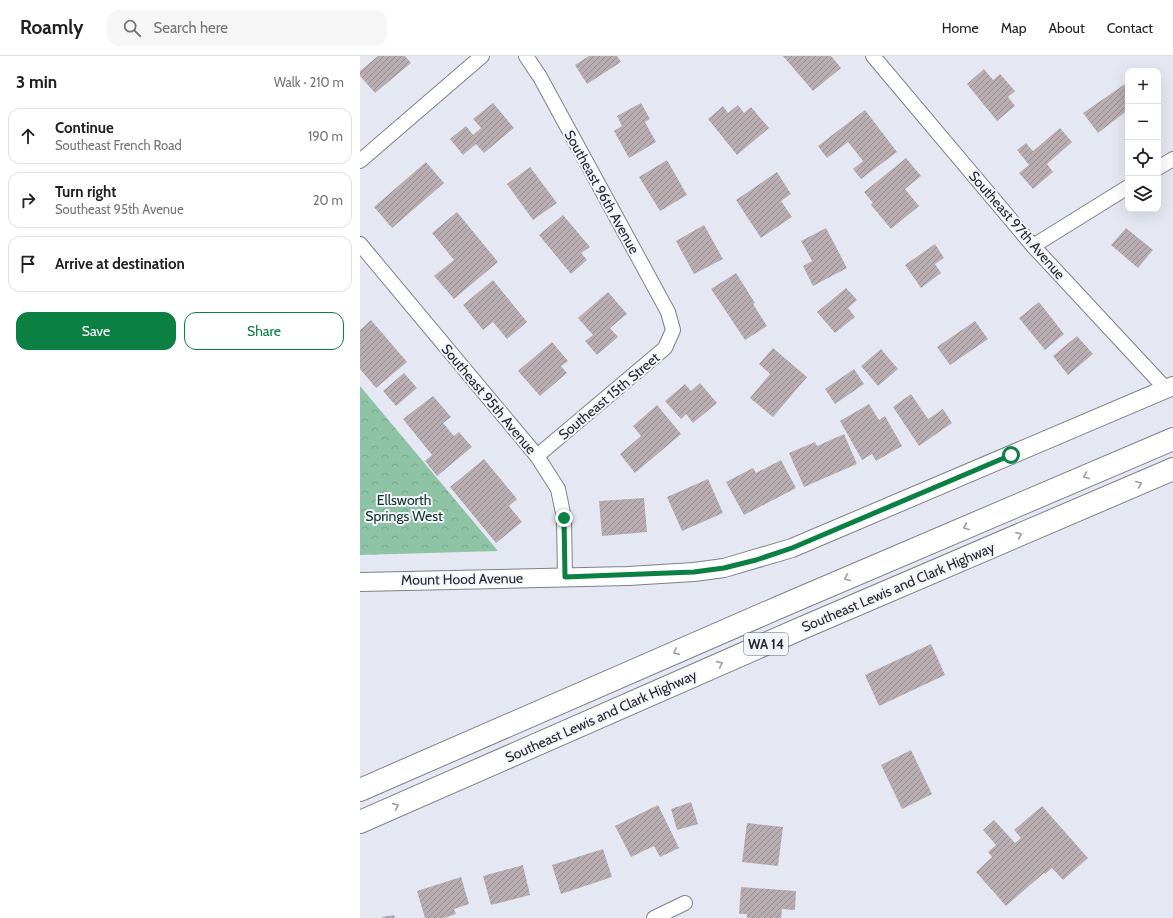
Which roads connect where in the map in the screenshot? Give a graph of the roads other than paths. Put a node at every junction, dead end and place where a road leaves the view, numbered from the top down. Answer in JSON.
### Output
{"nodes":[{"id":1,"x":482,"y":56,"type":"edge"},
{"id":2,"x":526,"y":56,"type":"edge"},
{"id":3,"x":873,"y":56,"type":"edge"},
{"id":4,"x":1173,"y":159,"type":"edge"},
{"id":5,"x":360,"y":161,"type":"edge"},
{"id":6,"x":1161,"y":166,"type":"edge"},
{"id":7,"x":1125,"y":189,"type":"edge"},
{"id":8,"x":360,"y":244,"type":"edge"},
{"id":9,"x":1033,"y":246,"type":"junction"},
{"id":10,"x":673,"y":330,"type":"joint"},
{"id":11,"x":1170,"y":388,"type":"edge"},
{"id":12,"x":1173,"y":438,"type":"edge"},
{"id":13,"x":537,"y":456,"type":"junction"},
{"id":14,"x":1173,"y":469,"type":"edge"},
{"id":15,"x":565,"y":577,"type":"junction"},
{"id":16,"x":360,"y":582,"type":"edge"},
{"id":17,"x":360,"y":790,"type":"edge"},
{"id":18,"x":360,"y":822,"type":"edge"},
{"id":19,"x":685,"y":903,"type":"dead end"},
{"id":20,"x":654,"y":918,"type":"edge"}],
"edges":[{"from":1,"to":5,"type":"street"},
{"from":2,"to":10,"type":"street","name":"Southeast 96th Avenue"},
{"from":3,"to":9,"type":"street","name":"Southeast 97th Avenue"},
{"from":4,"to":6,"type":"street"},
{"from":7,"to":9,"type":"street"},
{"from":8,"to":13,"type":"street","name":"Southeast 95th Avenue"},
{"from":9,"to":11,"type":"street","name":"Southeast 97th Avenue"},
{"from":10,"to":13,"type":"street","name":"Southeast 15th Street"},
{"from":11,"to":15,"type":"street","name":"Mount Hood Avenue"},
{"from":12,"to":17,"type":"highway","name":"Southeast Lewis and Clark Highway","number":"WA 14","one_way":true},
{"from":13,"to":15,"type":"street","name":"Southeast 95th Avenue"},
{"from":18,"to":14,"type":"highway","name":"Southeast Lewis and Clark Highway","number":"WA 14","one_way":true},
{"from":15,"to":16,"type":"street","name":"Mount Hood Avenue"},
{"from":19,"to":20,"type":"street"}]}
